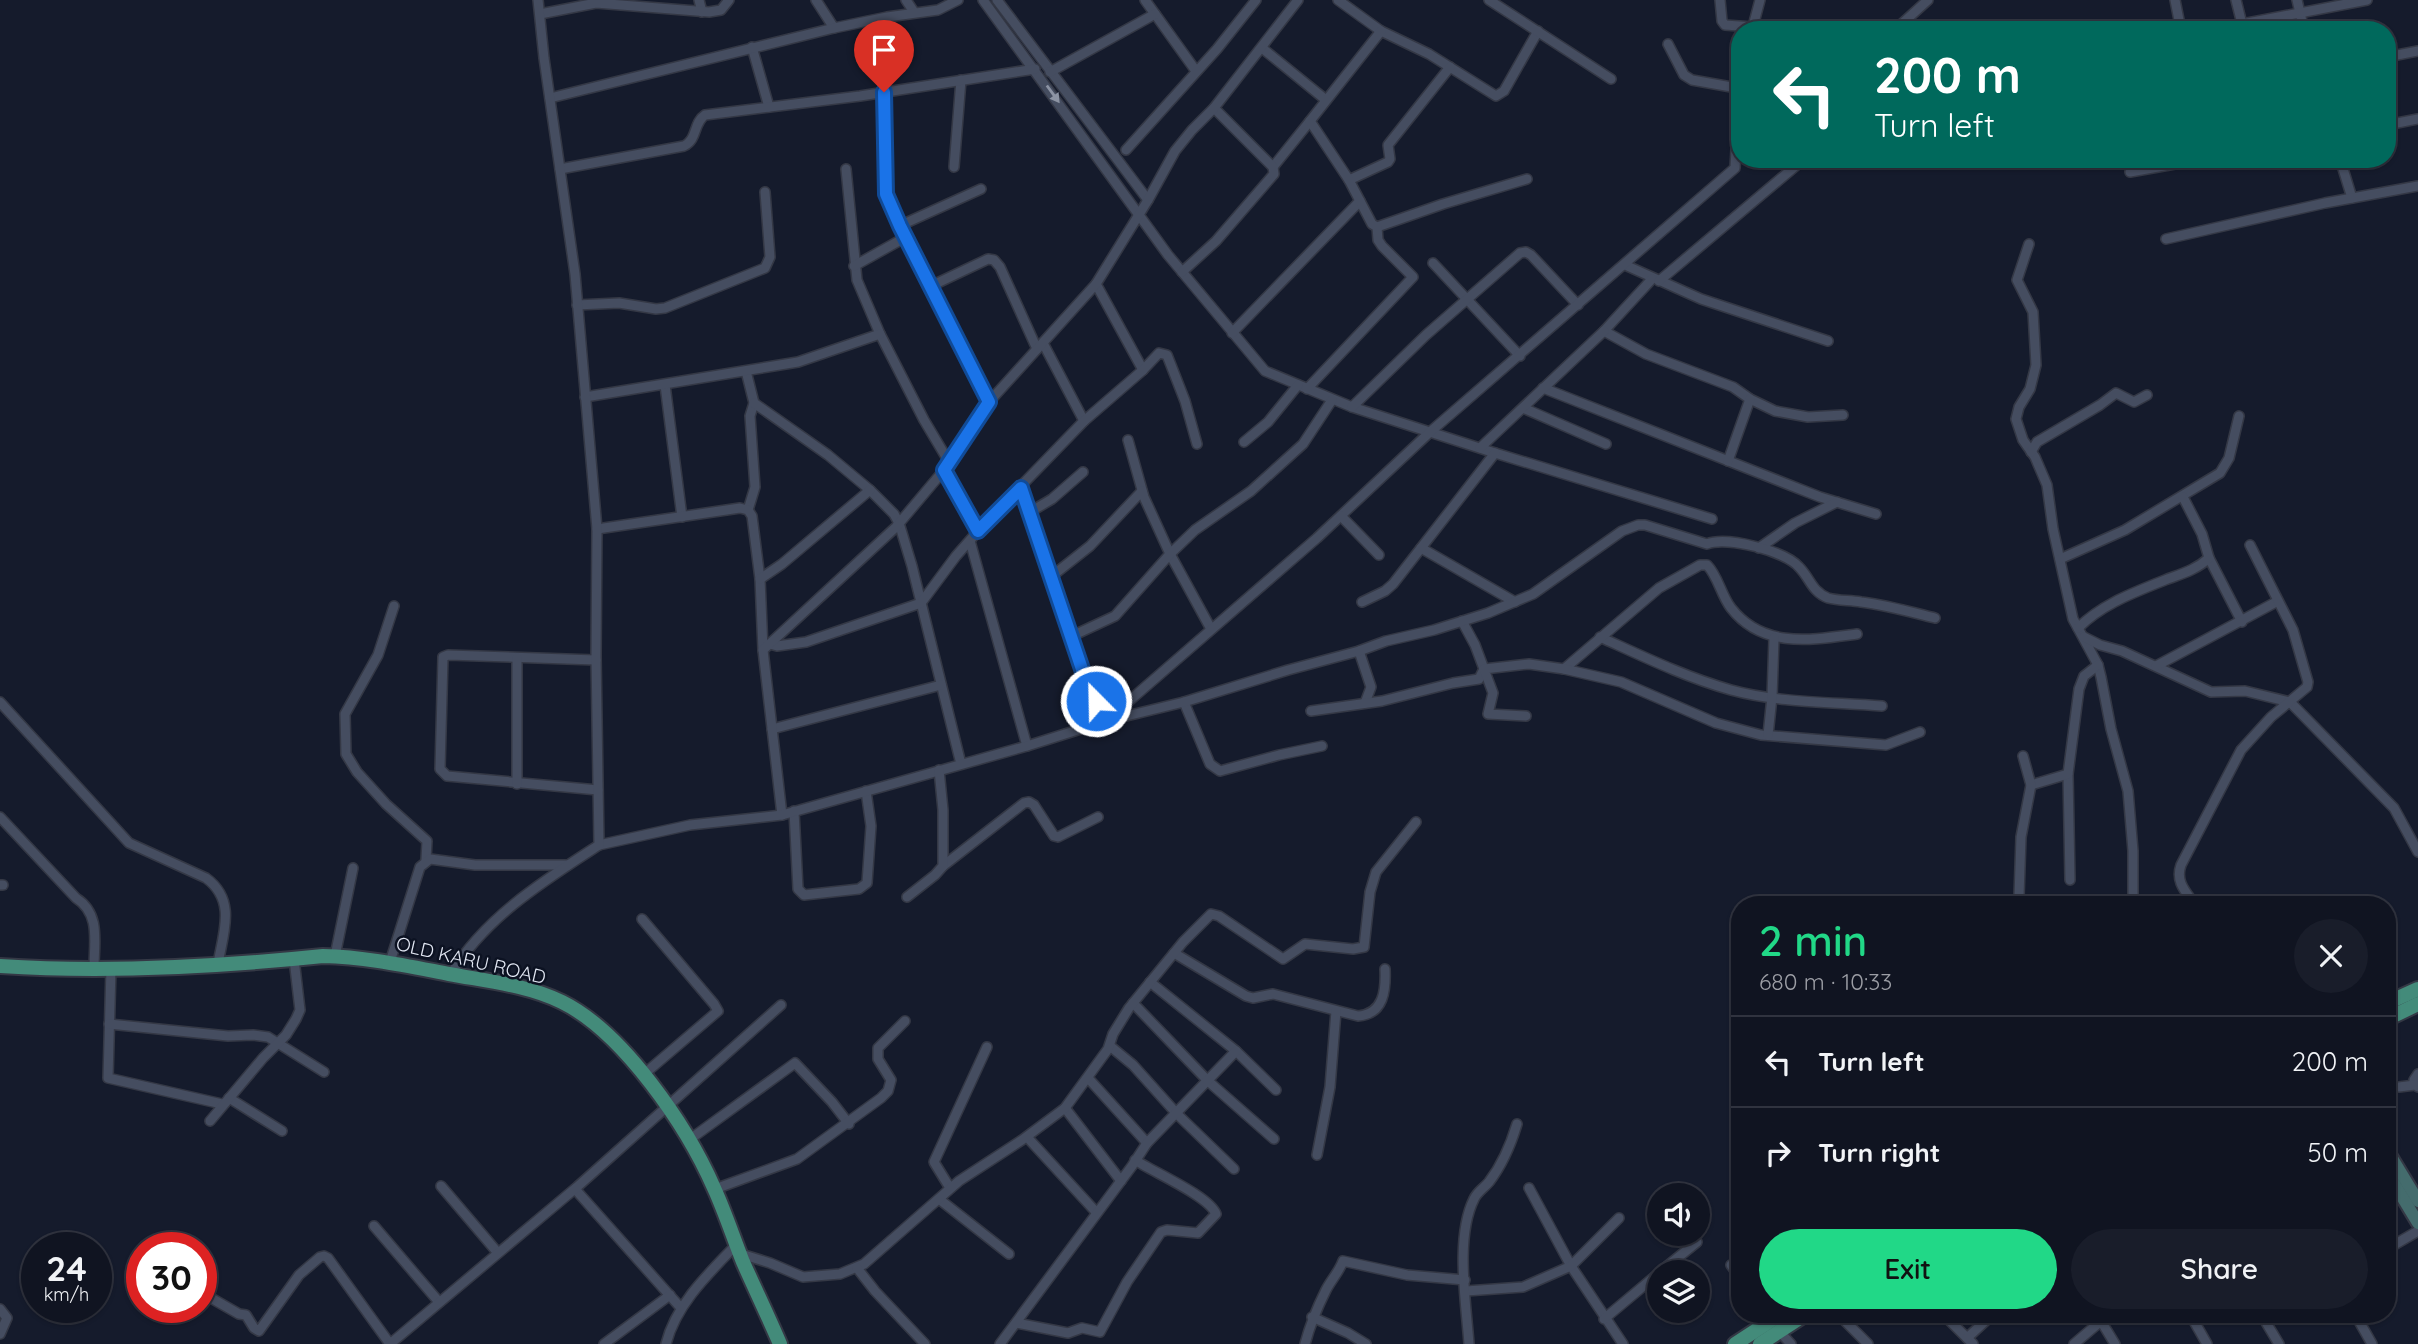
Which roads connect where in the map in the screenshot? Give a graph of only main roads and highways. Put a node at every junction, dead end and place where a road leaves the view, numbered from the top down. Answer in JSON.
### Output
{"nodes":[{"id":1,"x":0,"y":966,"type":"edge"},
{"id":2,"x":2418,"y":989,"type":"edge"},
{"id":3,"x":2396,"y":999,"type":"edge"},
{"id":4,"x":2418,"y":1004,"type":"edge"},
{"id":5,"x":2396,"y":1015,"type":"edge"},
{"id":6,"x":1769,"y":1323,"type":"edge"},
{"id":7,"x":1772,"y":1323,"type":"edge"},
{"id":8,"x":780,"y":1344,"type":"edge"},
{"id":9,"x":1735,"y":1344,"type":"edge"},
{"id":10,"x":1760,"y":1344,"type":"edge"}],
"edges":[{"from":1,"to":8,"type":"main road","name":"OLD KARU ROAD"},
{"from":2,"to":3,"type":"main road"},
{"from":4,"to":5,"type":"main road"},
{"from":6,"to":9,"type":"main road"},
{"from":7,"to":10,"type":"main road"}]}
